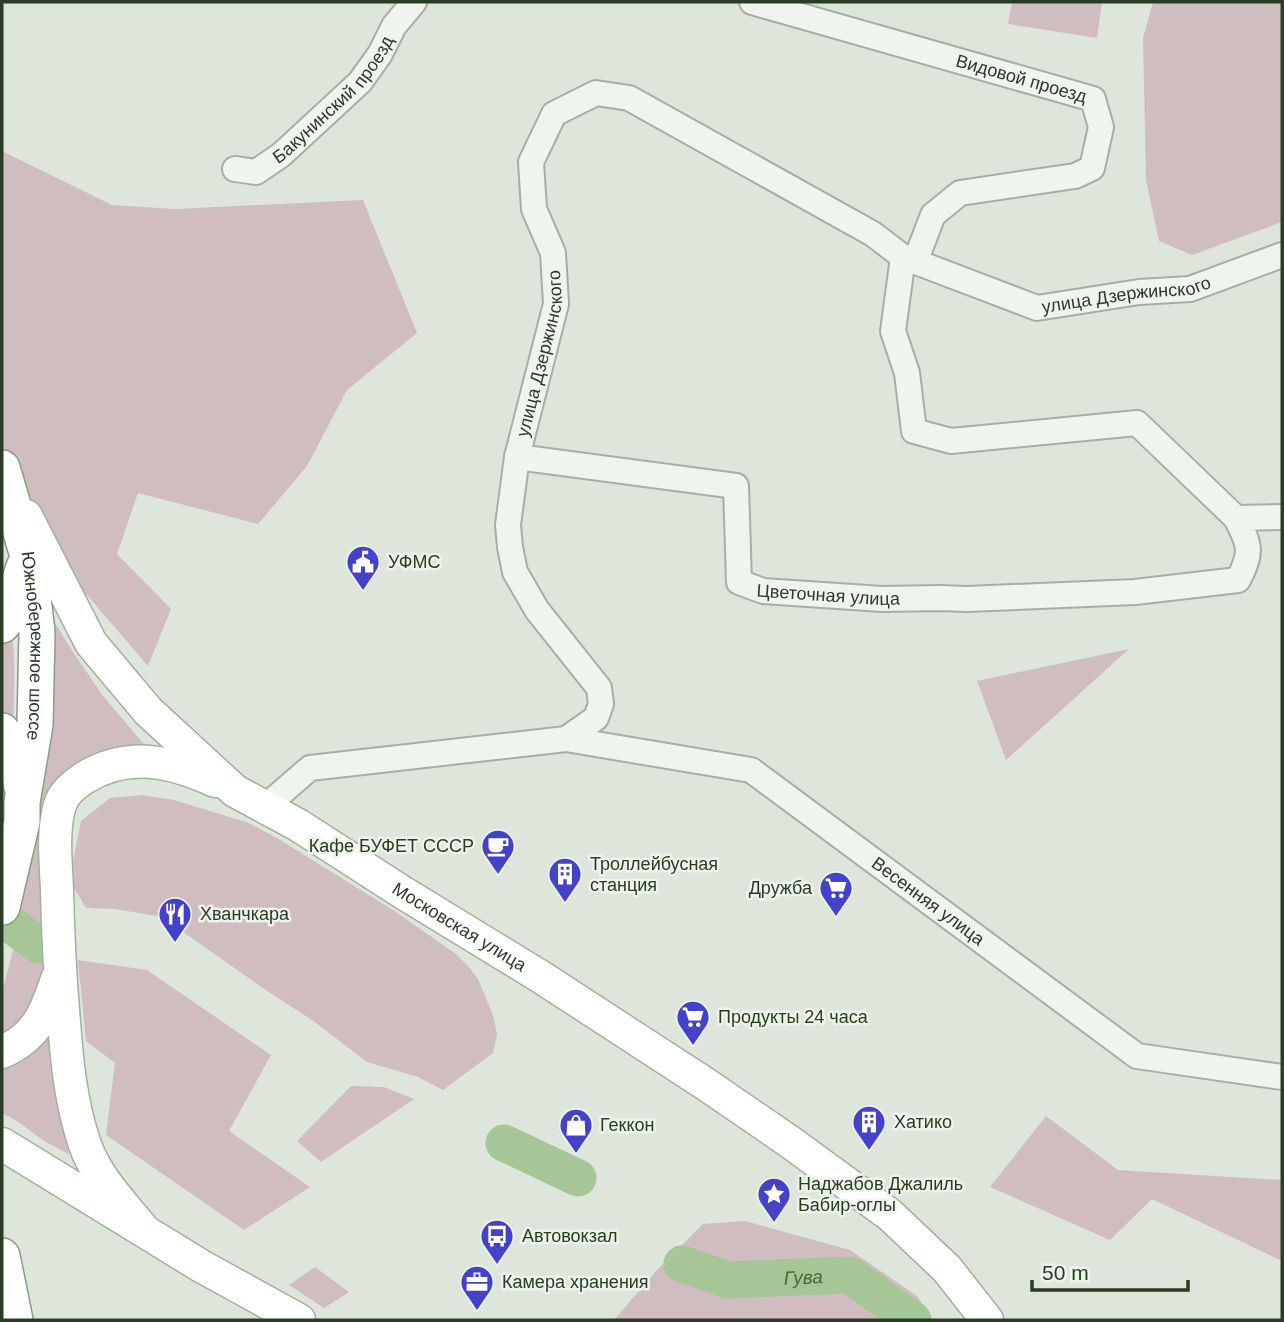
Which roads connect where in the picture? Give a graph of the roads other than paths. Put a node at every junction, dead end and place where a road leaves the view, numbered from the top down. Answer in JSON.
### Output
{"nodes":[{"id":1,"x":414,"y":2,"type":"edge"},
{"id":2,"x":752,"y":2,"type":"edge"},
{"id":3,"x":235,"y":169,"type":"dead end"},
{"id":4,"x":1282,"y":255,"type":"edge"},
{"id":5,"x":909,"y":260,"type":"junction"},
{"id":6,"x":517,"y":457,"type":"junction"},
{"id":7,"x":3,"y":470,"type":"edge"},
{"id":8,"x":1282,"y":517,"type":"edge"},
{"id":9,"x":1236,"y":518,"type":"junction"},
{"id":10,"x":28,"y":556,"type":"junction"},
{"id":11,"x":2,"y":625,"type":"edge"},
{"id":12,"x":18,"y":728,"type":"edge"},
{"id":13,"x":566,"y":739,"type":"junction"},
{"id":14,"x":235,"y":791,"type":"junction"},
{"id":15,"x":10,"y":802,"type":"edge"},
{"id":16,"x":265,"y":807,"type":"junction"},
{"id":17,"x":2,"y":907,"type":"edge"},
{"id":18,"x":60,"y":971,"type":"junction"},
{"id":19,"x":2,"y":1052,"type":"edge"},
{"id":20,"x":1282,"y":1077,"type":"edge"},
{"id":21,"x":2,"y":1144,"type":"edge"},
{"id":22,"x":143,"y":1229,"type":"junction"},
{"id":23,"x":2,"y":1256,"type":"edge"},
{"id":24,"x":2,"y":1313,"type":"edge"},
{"id":25,"x":4,"y":1320,"type":"edge"},
{"id":26,"x":16,"y":1320,"type":"edge"},
{"id":27,"x":299,"y":1320,"type":"edge"},
{"id":28,"x":987,"y":1320,"type":"edge"}],
"edges":[{"from":1,"to":3,"type":"street","name":"Бакунинский проезд"},
{"from":2,"to":5,"type":"street","name":"Видовой проезд"},
{"from":4,"to":5,"type":"street","name":"улица Дзержинского"},
{"from":5,"to":6,"type":"street","name":"улица Дзержинского"},
{"from":5,"to":9,"type":"street"},
{"from":6,"to":9,"type":"street","name":"Цветочная улица"},
{"from":6,"to":13,"type":"street","name":"улица Дзержинского"},
{"from":7,"to":10,"type":"highway","name":"Южнобережное шоссе"},
{"from":7,"to":14,"type":"main road","name":"Московская улица"},
{"from":8,"to":9,"type":"street"},
{"from":10,"to":11,"type":"highway"},
{"from":10,"to":12,"type":"highway","name":"Южнобережное шоссе"},
{"from":12,"to":15,"type":"highway","name":"Южнобережное шоссе"},
{"from":13,"to":16,"type":"street","name":"улица Дзержинского"},
{"from":13,"to":20,"type":"street","name":"Весенняя улица"},
{"from":14,"to":16,"type":"main road","name":"Московская улица"},
{"from":14,"to":18,"type":"main road"},
{"from":15,"to":17,"type":"highway","name":"Южнобережное шоссе"},
{"from":16,"to":28,"type":"main road","name":"Московская улица"},
{"from":18,"to":19,"type":"main road"},
{"from":18,"to":22,"type":"main road"},
{"from":21,"to":22,"type":"main road"},
{"from":22,"to":27,"type":"main road"},
{"from":23,"to":26,"type":"highway"},
{"from":24,"to":25,"type":"highway"}]}
